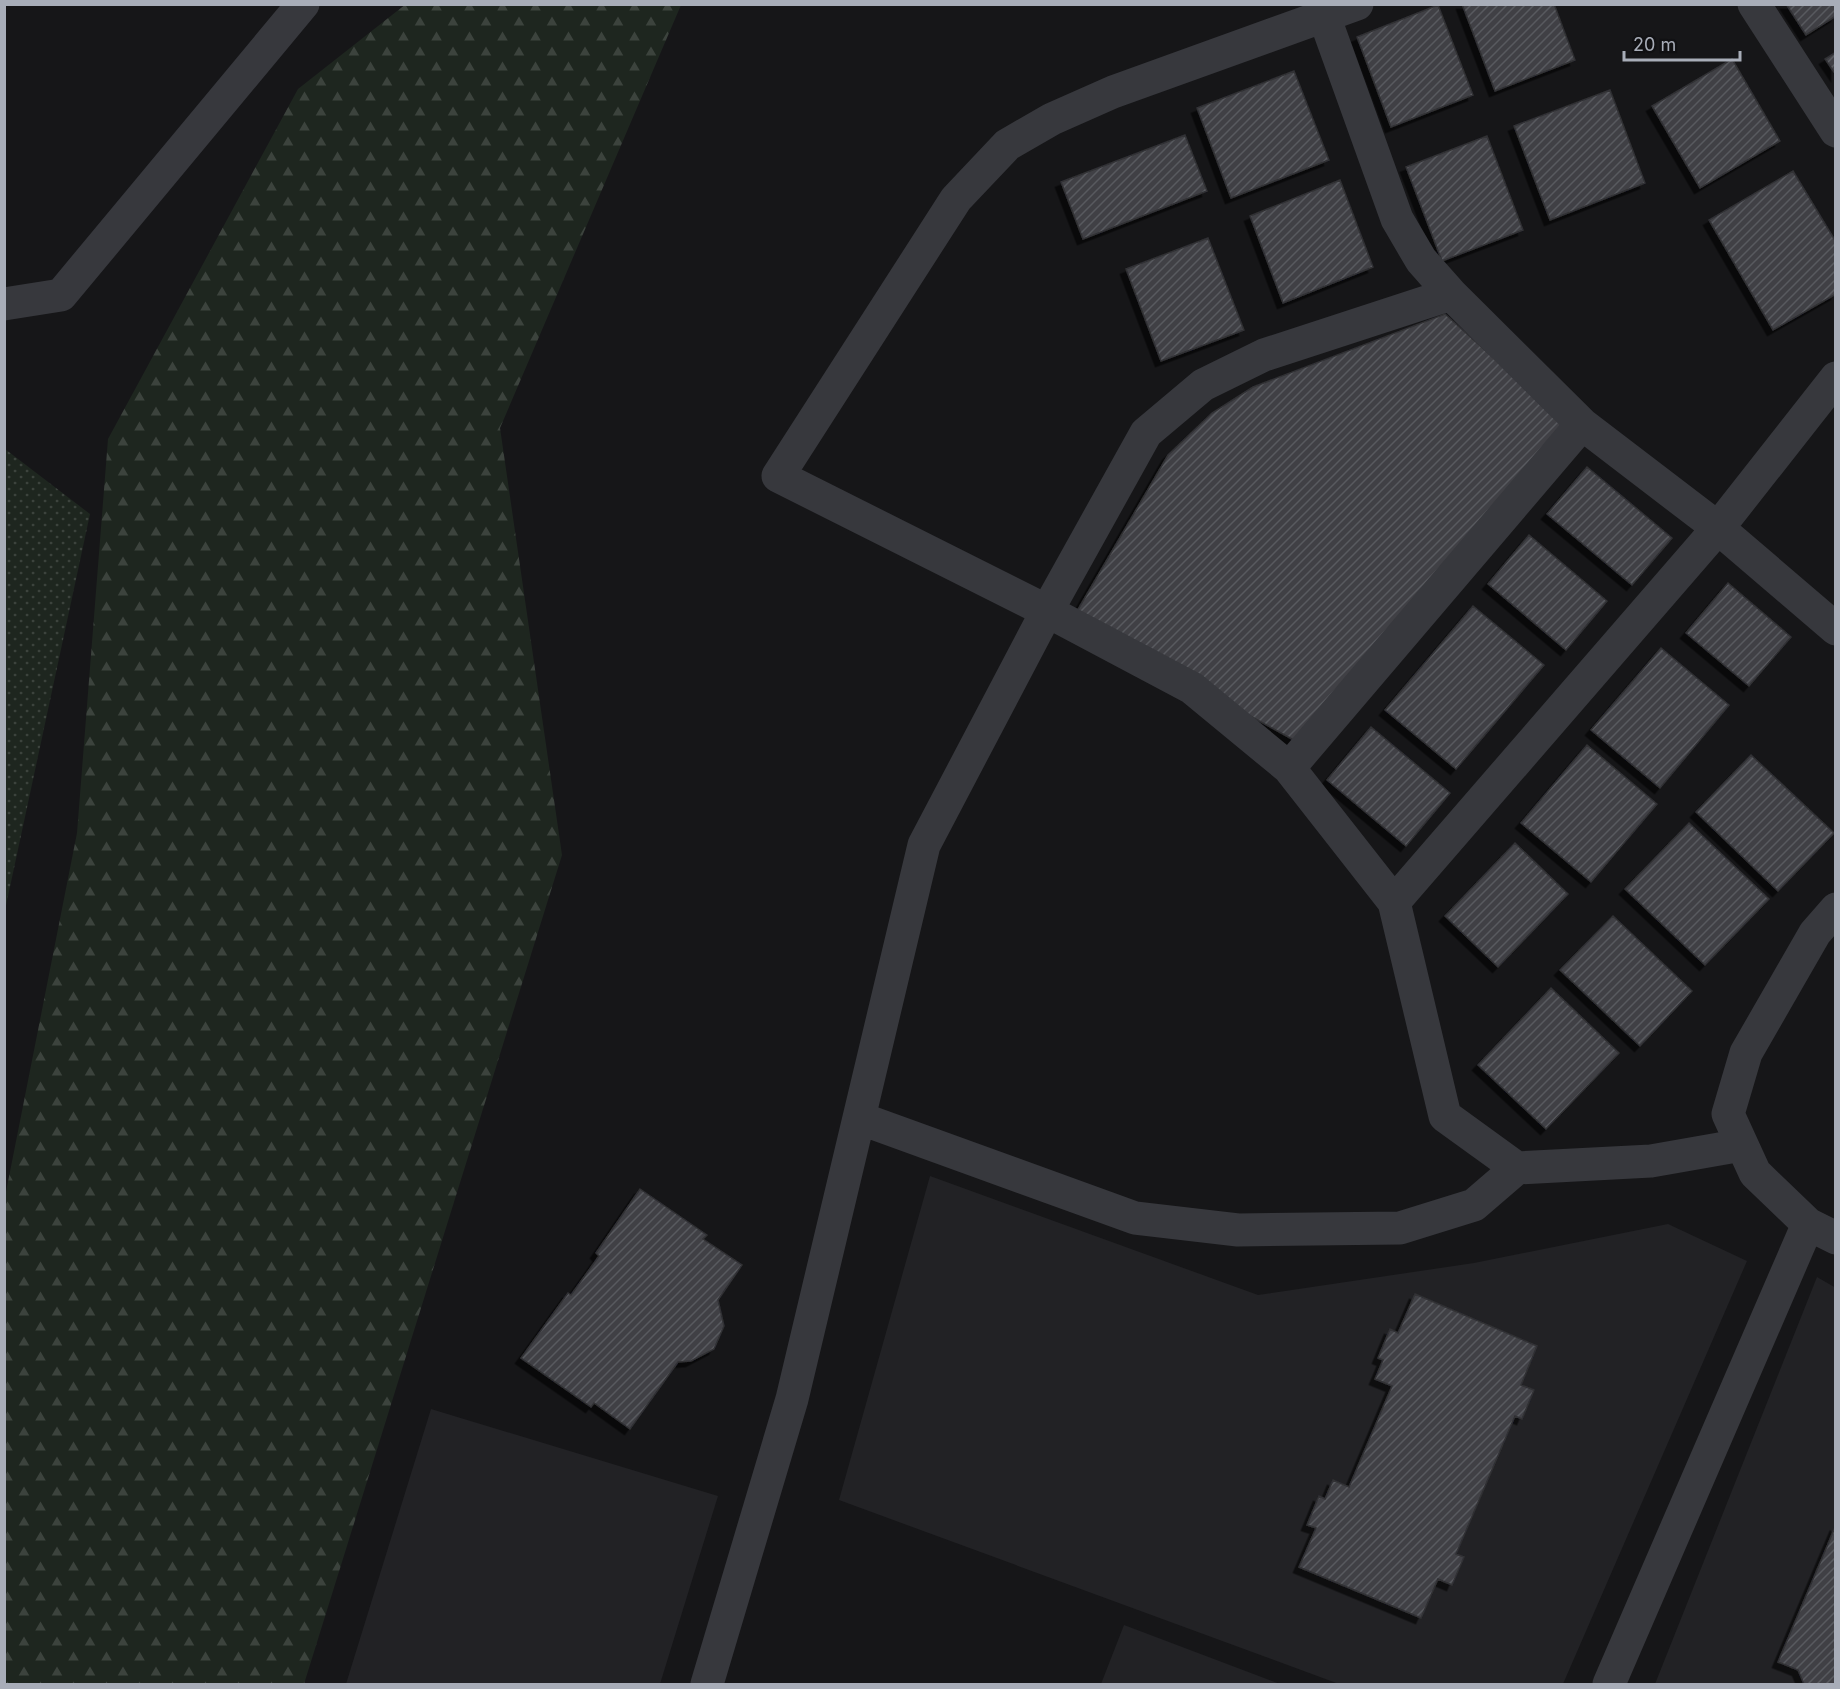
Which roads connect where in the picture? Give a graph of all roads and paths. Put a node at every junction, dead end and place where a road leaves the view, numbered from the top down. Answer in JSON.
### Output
{"nodes":[{"id":1,"x":303,"y":4,"type":"edge"},
{"id":2,"x":1357,"y":4,"type":"edge"},
{"id":3,"x":1754,"y":4,"type":"edge"},
{"id":4,"x":1324,"y":16,"type":"junction"},
{"id":5,"x":1836,"y":131,"type":"edge"},
{"id":6,"x":1451,"y":294,"type":"junction"},
{"id":7,"x":4,"y":304,"type":"edge"},
{"id":8,"x":1836,"y":378,"type":"edge"},
{"id":9,"x":1582,"y":424,"type":"junction"},
{"id":10,"x":1718,"y":528,"type":"junction"},
{"id":11,"x":1047,"y":611,"type":"junction"},
{"id":12,"x":1836,"y":629,"type":"edge"},
{"id":13,"x":1288,"y":768,"type":"junction"},
{"id":14,"x":1394,"y":902,"type":"junction"},
{"id":15,"x":1836,"y":909,"type":"edge"},
{"id":16,"x":859,"y":1118,"type":"junction"},
{"id":17,"x":1742,"y":1145,"type":"junction"},
{"id":18,"x":1517,"y":1167,"type":"junction"},
{"id":19,"x":1822,"y":1231,"type":"edge"},
{"id":20,"x":707,"y":1684,"type":"edge"},
{"id":21,"x":1609,"y":1684,"type":"edge"}],
"edges":[{"from":1,"to":7,"type":"street"},
{"from":2,"to":4,"type":"street"},
{"from":3,"to":5,"type":"street"},
{"from":4,"to":6,"type":"street"},
{"from":4,"to":11,"type":"street"},
{"from":6,"to":9,"type":"street"},
{"from":6,"to":11,"type":"street"},
{"from":8,"to":10,"type":"street"},
{"from":9,"to":10,"type":"street"},
{"from":9,"to":13,"type":"street"},
{"from":10,"to":12,"type":"street"},
{"from":10,"to":14,"type":"street"},
{"from":11,"to":13,"type":"street"},
{"from":11,"to":16,"type":"street"},
{"from":13,"to":14,"type":"street"},
{"from":14,"to":18,"type":"street"},
{"from":15,"to":17,"type":"street"},
{"from":16,"to":18,"type":"street"},
{"from":16,"to":20,"type":"street"},
{"from":17,"to":18,"type":"street"},
{"from":17,"to":19,"type":"street"},
{"from":19,"to":21,"type":"street"}]}
